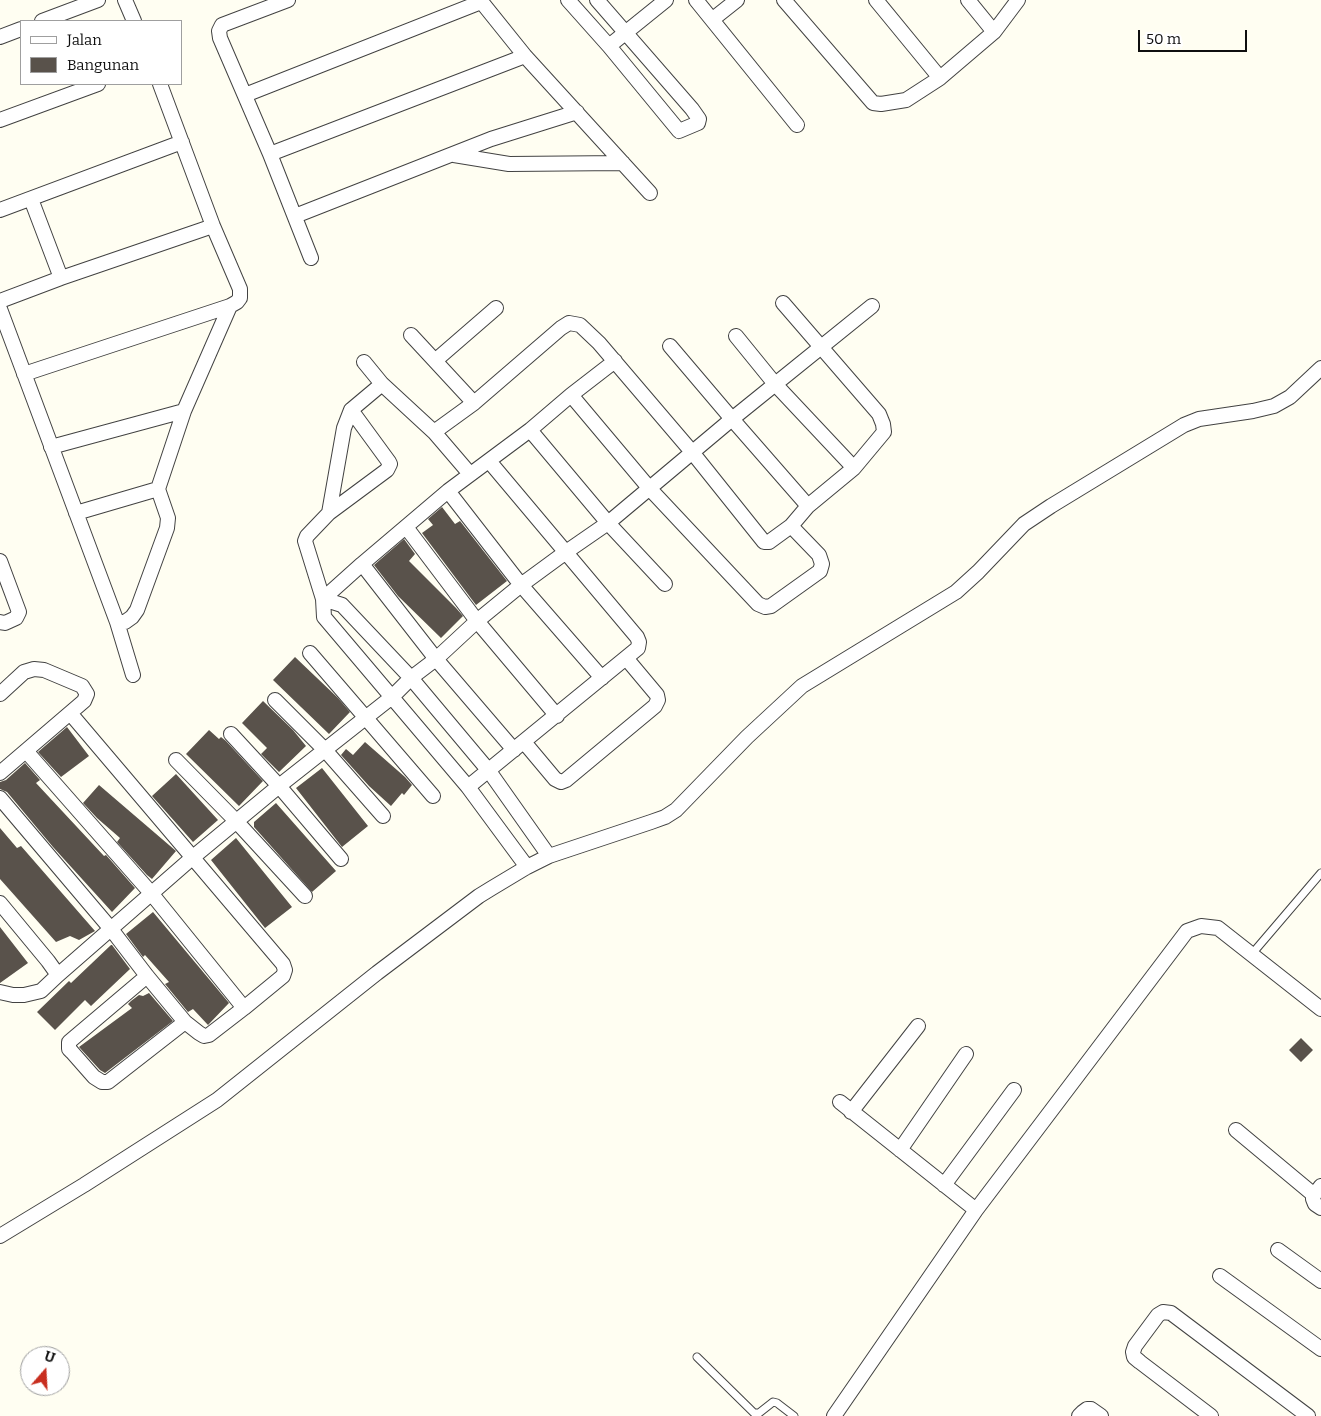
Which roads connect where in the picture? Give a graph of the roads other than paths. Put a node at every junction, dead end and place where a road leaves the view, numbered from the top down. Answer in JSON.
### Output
{"nodes":[{"id":1,"x":98,"y":0,"type":"edge"},
{"id":2,"x":125,"y":0,"type":"edge"},
{"id":3,"x":568,"y":0,"type":"edge"},
{"id":4,"x":597,"y":0,"type":"edge"},
{"id":5,"x":666,"y":0,"type":"edge"},
{"id":6,"x":696,"y":0,"type":"edge"},
{"id":7,"x":737,"y":0,"type":"edge"},
{"id":8,"x":784,"y":0,"type":"edge"},
{"id":9,"x":876,"y":0,"type":"edge"},
{"id":10,"x":968,"y":0,"type":"edge"},
{"id":11,"x":1018,"y":0,"type":"edge"},
{"id":12,"x":281,"y":1,"type":"edge"},
{"id":13,"x":481,"y":1,"type":"edge"},
{"id":14,"x":45,"y":20,"type":"edge"},
{"id":15,"x":134,"y":20,"type":"edge"},
{"id":16,"x":713,"y":20,"type":"junction"},
{"id":17,"x":20,"y":29,"type":"edge"},
{"id":18,"x":625,"y":32,"type":"junction"},
{"id":19,"x":994,"y":32,"type":"junction"},
{"id":20,"x":0,"y":37,"type":"edge"},
{"id":21,"x":609,"y":46,"type":"junction"},
{"id":22,"x":525,"y":56,"type":"junction"},
{"id":23,"x":940,"y":78,"type":"junction"},
{"id":24,"x":95,"y":85,"type":"edge"},
{"id":25,"x":160,"y":85,"type":"edge"},
{"id":26,"x":245,"y":95,"type":"junction"},
{"id":27,"x":577,"y":112,"type":"junction"},
{"id":28,"x":0,"y":120,"type":"edge"},
{"id":29,"x":797,"y":125,"type":"dead end"},
{"id":30,"x":182,"y":142,"type":"junction"},
{"id":31,"x":270,"y":154,"type":"junction"},
{"id":32,"x":453,"y":155,"type":"junction"},
{"id":33,"x":623,"y":163,"type":"junction"},
{"id":34,"x":650,"y":193,"type":"dead end"},
{"id":35,"x":31,"y":199,"type":"junction"},
{"id":36,"x":0,"y":210,"type":"edge"},
{"id":37,"x":295,"y":216,"type":"junction"},
{"id":38,"x":213,"y":226,"type":"junction"},
{"id":39,"x":311,"y":258,"type":"dead end"},
{"id":40,"x":61,"y":278,"type":"junction"},
{"id":41,"x":0,"y":301,"type":"edge"},
{"id":42,"x":784,"y":303,"type":"dead end"},
{"id":43,"x":230,"y":306,"type":"junction"},
{"id":44,"x":872,"y":306,"type":"dead end"},
{"id":45,"x":0,"y":308,"type":"edge"},
{"id":46,"x":496,"y":308,"type":"dead end"},
{"id":47,"x":411,"y":335,"type":"dead end"},
{"id":48,"x":736,"y":336,"type":"dead end"},
{"id":49,"x":670,"y":346,"type":"dead end"},
{"id":50,"x":820,"y":347,"type":"junction"},
{"id":51,"x":436,"y":360,"type":"junction"},
{"id":52,"x":615,"y":361,"type":"junction"},
{"id":53,"x":364,"y":362,"type":"dead end"},
{"id":54,"x":1321,"y":368,"type":"edge"},
{"id":55,"x":24,"y":374,"type":"junction"},
{"id":56,"x":382,"y":384,"type":"junction"},
{"id":57,"x":776,"y":384,"type":"junction"},
{"id":58,"x":572,"y":395,"type":"junction"},
{"id":59,"x":474,"y":402,"type":"junction"},
{"id":60,"x":351,"y":410,"type":"junction"},
{"id":61,"x":184,"y":411,"type":"junction"},
{"id":62,"x":732,"y":419,"type":"junction"},
{"id":63,"x":530,"y":430,"type":"junction"},
{"id":64,"x":434,"y":432,"type":"junction"},
{"id":65,"x":51,"y":447,"type":"junction"},
{"id":66,"x":692,"y":452,"type":"junction"},
{"id":67,"x":489,"y":461,"type":"junction"},
{"id":68,"x":854,"y":468,"type":"junction"},
{"id":69,"x":470,"y":474,"type":"junction"},
{"id":70,"x":650,"y":488,"type":"junction"},
{"id":71,"x":158,"y":489,"type":"junction"},
{"id":72,"x":448,"y":491,"type":"junction"},
{"id":73,"x":808,"y":506,"type":"junction"},
{"id":74,"x":76,"y":513,"type":"junction"},
{"id":75,"x":328,"y":513,"type":"junction"},
{"id":76,"x":608,"y":523,"type":"junction"},
{"id":77,"x":791,"y":526,"type":"junction"},
{"id":78,"x":406,"y":527,"type":"junction"},
{"id":79,"x":566,"y":552,"type":"junction"},
{"id":80,"x":0,"y":561,"type":"edge"},
{"id":81,"x":362,"y":564,"type":"junction"},
{"id":82,"x":665,"y":584,"type":"dead end"},
{"id":83,"x":521,"y":585,"type":"junction"},
{"id":84,"x":323,"y":599,"type":"junction"},
{"id":85,"x":477,"y":621,"type":"junction"},
{"id":86,"x":0,"y":622,"type":"edge"},
{"id":87,"x":117,"y":622,"type":"junction"},
{"id":88,"x":310,"y":653,"type":"dead end"},
{"id":89,"x":626,"y":658,"type":"junction"},
{"id":90,"x":436,"y":659,"type":"junction"},
{"id":91,"x":133,"y":675,"type":"dead end"},
{"id":92,"x":411,"y":678,"type":"junction"},
{"id":93,"x":602,"y":678,"type":"junction"},
{"id":94,"x":0,"y":694,"type":"edge"},
{"id":95,"x":392,"y":697,"type":"junction"},
{"id":96,"x":275,"y":700,"type":"dead end"},
{"id":97,"x":70,"y":714,"type":"junction"},
{"id":98,"x":557,"y":716,"type":"junction"},
{"id":99,"x":366,"y":717,"type":"junction"},
{"id":100,"x":231,"y":734,"type":"dead end"},
{"id":101,"x":519,"y":746,"type":"junction"},
{"id":102,"x":325,"y":750,"type":"junction"},
{"id":103,"x":26,"y":751,"type":"junction"},
{"id":104,"x":176,"y":760,"type":"dead end"},
{"id":105,"x":489,"y":771,"type":"junction"},
{"id":106,"x":0,"y":773,"type":"edge"},
{"id":107,"x":279,"y":786,"type":"junction"},
{"id":108,"x":468,"y":787,"type":"junction"},
{"id":109,"x":433,"y":796,"type":"dead end"},
{"id":110,"x":0,"y":798,"type":"edge"},
{"id":111,"x":383,"y":816,"type":"dead end"},
{"id":112,"x":236,"y":821,"type":"junction"},
{"id":113,"x":549,"y":856,"type":"junction"},
{"id":114,"x":192,"y":858,"type":"junction"},
{"id":115,"x":341,"y":859,"type":"dead end"},
{"id":116,"x":527,"y":867,"type":"junction"},
{"id":117,"x":1321,"y":873,"type":"edge"},
{"id":118,"x":151,"y":893,"type":"junction"},
{"id":119,"x":305,"y":896,"type":"dead end"},
{"id":120,"x":0,"y":903,"type":"edge"},
{"id":121,"x":111,"y":929,"type":"junction"},
{"id":122,"x":1252,"y":954,"type":"junction"},
{"id":123,"x":58,"y":975,"type":"junction"},
{"id":124,"x":147,"y":976,"type":"junction"},
{"id":125,"x":0,"y":992,"type":"edge"},
{"id":126,"x":244,"y":1008,"type":"junction"},
{"id":127,"x":1321,"y":1010,"type":"edge"},
{"id":128,"x":185,"y":1022,"type":"junction"},
{"id":129,"x":918,"y":1026,"type":"dead end"},
{"id":130,"x":966,"y":1054,"type":"dead end"},
{"id":131,"x":1014,"y":1090,"type":"dead end"},
{"id":132,"x":840,"y":1102,"type":"dead end"},
{"id":133,"x":851,"y":1112,"type":"junction"},
{"id":134,"x":1236,"y":1130,"type":"dead end"},
{"id":135,"x":900,"y":1150,"type":"junction"},
{"id":136,"x":944,"y":1185,"type":"junction"},
{"id":137,"x":1318,"y":1191,"type":"edge"},
{"id":138,"x":1321,"y":1208,"type":"edge"},
{"id":139,"x":976,"y":1210,"type":"junction"},
{"id":140,"x":0,"y":1236,"type":"edge"},
{"id":141,"x":1278,"y":1250,"type":"dead end"},
{"id":142,"x":1220,"y":1276,"type":"dead end"},
{"id":143,"x":1321,"y":1281,"type":"edge"},
{"id":144,"x":1321,"y":1349,"type":"edge"},
{"id":145,"x":697,"y":1357,"type":"dead end"},
{"id":146,"x":794,"y":1416,"type":"edge"},
{"id":147,"x":834,"y":1416,"type":"edge"},
{"id":148,"x":1079,"y":1416,"type":"edge"},
{"id":149,"x":1101,"y":1416,"type":"edge"},
{"id":150,"x":1211,"y":1416,"type":"edge"},
{"id":151,"x":1308,"y":1416,"type":"edge"}],
"edges":[{"from":1,"to":14,"type":"street"},
{"from":2,"to":15,"type":"street"},
{"from":3,"to":21,"type":"street"},
{"from":4,"to":18,"type":"street"},
{"from":5,"to":18,"type":"street"},
{"from":6,"to":16,"type":"street"},
{"from":7,"to":16,"type":"street"},
{"from":8,"to":23,"type":"street"},
{"from":9,"to":23,"type":"street"},
{"from":10,"to":19,"type":"street"},
{"from":11,"to":19,"type":"street"},
{"from":12,"to":26,"type":"street"},
{"from":13,"to":22,"type":"street"},
{"from":13,"to":26,"type":"street"},
{"from":16,"to":29,"type":"street"},
{"from":17,"to":20,"type":"street"},
{"from":18,"to":21,"type":"street"},
{"from":18,"to":21,"type":"street"},
{"from":19,"to":23,"type":"street"},
{"from":22,"to":27,"type":"street"},
{"from":22,"to":31,"type":"street"},
{"from":24,"to":28,"type":"street"},
{"from":25,"to":30,"type":"street"},
{"from":26,"to":31,"type":"street"},
{"from":27,"to":32,"type":"street"},
{"from":27,"to":33,"type":"street"},
{"from":30,"to":35,"type":"street"},
{"from":30,"to":38,"type":"street"},
{"from":31,"to":37,"type":"street"},
{"from":32,"to":33,"type":"street"},
{"from":32,"to":37,"type":"street"},
{"from":33,"to":34,"type":"street"},
{"from":35,"to":36,"type":"street"},
{"from":35,"to":40,"type":"street"},
{"from":37,"to":39,"type":"street"},
{"from":38,"to":40,"type":"street"},
{"from":38,"to":43,"type":"street"},
{"from":40,"to":41,"type":"street"},
{"from":42,"to":50,"type":"street"},
{"from":43,"to":55,"type":"street"},
{"from":43,"to":61,"type":"street"},
{"from":44,"to":50,"type":"street"},
{"from":45,"to":55,"type":"street"},
{"from":46,"to":51,"type":"street"},
{"from":47,"to":51,"type":"street"},
{"from":48,"to":57,"type":"street"},
{"from":49,"to":62,"type":"street"},
{"from":50,"to":57,"type":"street"},
{"from":50,"to":68,"type":"street"},
{"from":51,"to":59,"type":"street"},
{"from":52,"to":58,"type":"street"},
{"from":52,"to":59,"type":"street"},
{"from":52,"to":66,"type":"street"},
{"from":53,"to":56,"type":"street"},
{"from":54,"to":113,"type":"street"},
{"from":55,"to":65,"type":"street"},
{"from":56,"to":60,"type":"street"},
{"from":56,"to":64,"type":"street"},
{"from":57,"to":62,"type":"street"},
{"from":57,"to":68,"type":"street"},
{"from":58,"to":63,"type":"street"},
{"from":58,"to":70,"type":"street"},
{"from":59,"to":64,"type":"street"},
{"from":60,"to":75,"type":"street"},
{"from":60,"to":75,"type":"street"},
{"from":61,"to":65,"type":"street"},
{"from":61,"to":71,"type":"street"},
{"from":62,"to":66,"type":"street"},
{"from":62,"to":73,"type":"street"},
{"from":63,"to":67,"type":"street"},
{"from":63,"to":76,"type":"street"},
{"from":64,"to":69,"type":"street"},
{"from":65,"to":74,"type":"street"},
{"from":66,"to":70,"type":"street"},
{"from":66,"to":77,"type":"street"},
{"from":67,"to":69,"type":"street"},
{"from":67,"to":79,"type":"street"},
{"from":68,"to":73,"type":"street"},
{"from":69,"to":72,"type":"street"},
{"from":70,"to":76,"type":"street"},
{"from":70,"to":77,"type":"street"},
{"from":71,"to":74,"type":"street"},
{"from":71,"to":87,"type":"street"},
{"from":72,"to":78,"type":"street"},
{"from":72,"to":83,"type":"street"},
{"from":73,"to":77,"type":"street"},
{"from":74,"to":87,"type":"street"},
{"from":75,"to":84,"type":"street"},
{"from":76,"to":79,"type":"street"},
{"from":76,"to":82,"type":"street"},
{"from":78,"to":81,"type":"street"},
{"from":78,"to":85,"type":"street"},
{"from":79,"to":83,"type":"street"},
{"from":79,"to":89,"type":"street"},
{"from":80,"to":86,"type":"street"},
{"from":81,"to":84,"type":"street"},
{"from":81,"to":90,"type":"street"},
{"from":83,"to":85,"type":"street"},
{"from":83,"to":93,"type":"street"},
{"from":84,"to":92,"type":"street"},
{"from":84,"to":95,"type":"street"},
{"from":85,"to":90,"type":"street"},
{"from":85,"to":98,"type":"street"},
{"from":87,"to":91,"type":"street"},
{"from":88,"to":99,"type":"street"},
{"from":89,"to":93,"type":"street"},
{"from":89,"to":101,"type":"street"},
{"from":90,"to":92,"type":"street"},
{"from":90,"to":101,"type":"street"},
{"from":92,"to":95,"type":"street"},
{"from":92,"to":105,"type":"street"},
{"from":93,"to":98,"type":"street"},
{"from":94,"to":97,"type":"street"},
{"from":95,"to":99,"type":"street"},
{"from":95,"to":108,"type":"street"},
{"from":96,"to":102,"type":"street"},
{"from":97,"to":103,"type":"street"},
{"from":97,"to":114,"type":"street"},
{"from":98,"to":101,"type":"street"},
{"from":99,"to":102,"type":"street"},
{"from":99,"to":109,"type":"street"},
{"from":100,"to":107,"type":"street"},
{"from":101,"to":105,"type":"street"},
{"from":102,"to":107,"type":"street"},
{"from":102,"to":111,"type":"street"},
{"from":103,"to":106,"type":"street"},
{"from":103,"to":118,"type":"street"},
{"from":104,"to":112,"type":"street"},
{"from":105,"to":108,"type":"street"},
{"from":105,"to":113,"type":"street"},
{"from":107,"to":112,"type":"street"},
{"from":107,"to":115,"type":"street"},
{"from":108,"to":116,"type":"street"},
{"from":110,"to":121,"type":"street"},
{"from":112,"to":114,"type":"street"},
{"from":112,"to":119,"type":"street"},
{"from":113,"to":116,"type":"street"},
{"from":114,"to":118,"type":"street"},
{"from":114,"to":126,"type":"street"},
{"from":116,"to":140,"type":"street"},
{"from":117,"to":122,"type":"lane"},
{"from":118,"to":121,"type":"street"},
{"from":118,"to":126,"type":"street"},
{"from":120,"to":123,"type":"street"},
{"from":121,"to":123,"type":"street"},
{"from":121,"to":124,"type":"street"},
{"from":122,"to":127,"type":"street"},
{"from":122,"to":139,"type":"street"},
{"from":123,"to":125,"type":"street"},
{"from":124,"to":128,"type":"street"},
{"from":124,"to":128,"type":"street"},
{"from":126,"to":128,"type":"street"},
{"from":129,"to":133,"type":"street"},
{"from":130,"to":135,"type":"street"},
{"from":131,"to":136,"type":"street"},
{"from":132,"to":133,"type":"street"},
{"from":133,"to":135,"type":"street"},
{"from":134,"to":137,"type":"street"},
{"from":135,"to":136,"type":"street"},
{"from":136,"to":139,"type":"street"},
{"from":137,"to":138,"type":"street"},
{"from":139,"to":147,"type":"street"},
{"from":141,"to":143,"type":"street"},
{"from":142,"to":144,"type":"street"},
{"from":145,"to":146,"type":"lane"},
{"from":148,"to":149,"type":"street"},
{"from":150,"to":151,"type":"street"}]}
